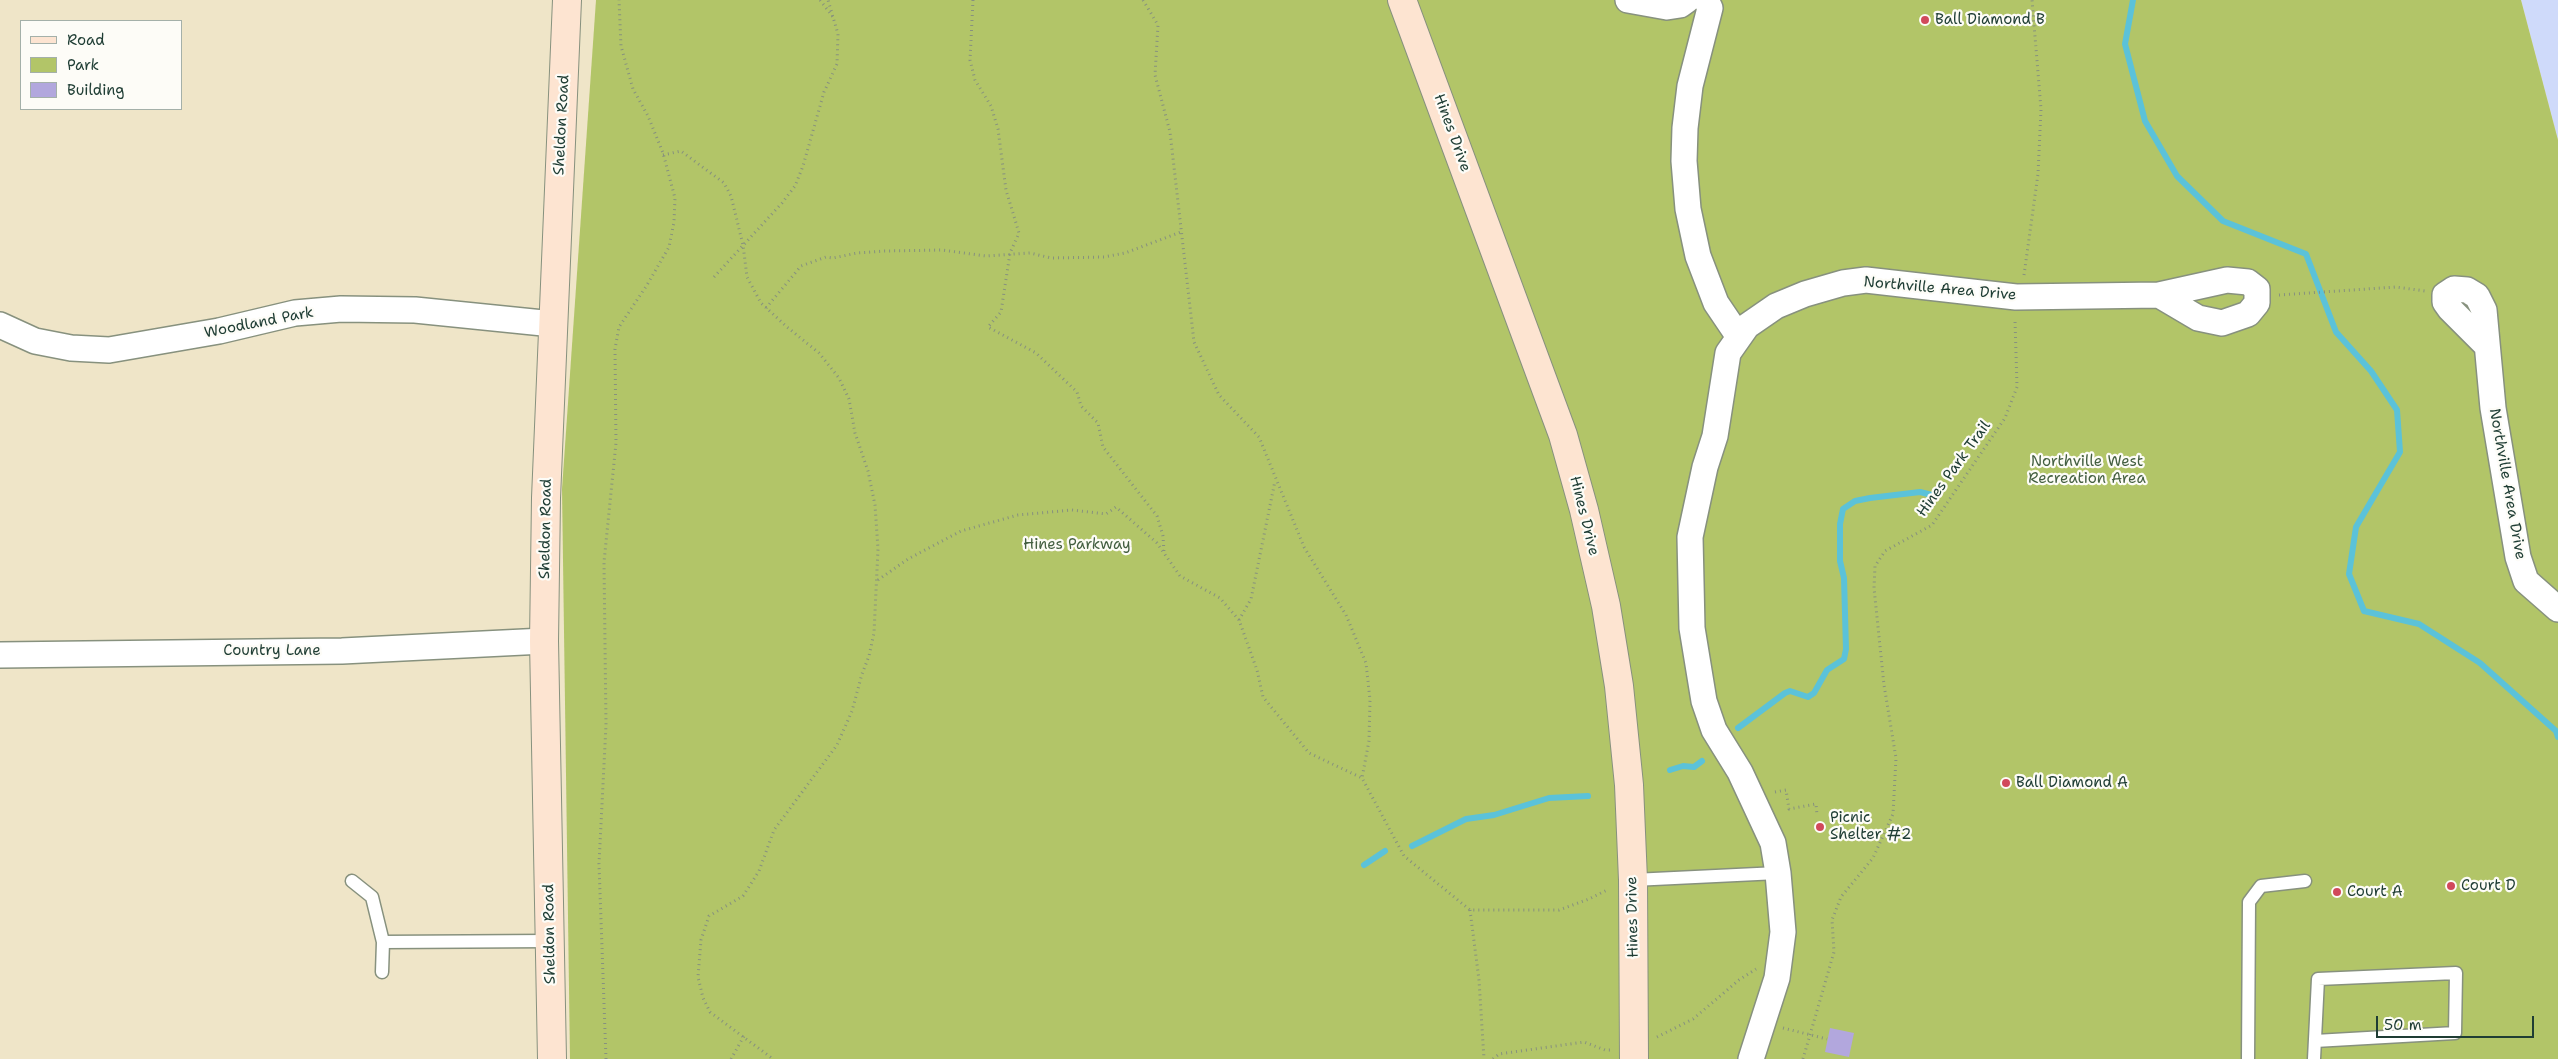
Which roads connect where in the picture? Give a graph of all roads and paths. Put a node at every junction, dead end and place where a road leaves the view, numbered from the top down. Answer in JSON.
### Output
{"nodes":[{"id":1,"x":567,"y":0,"type":"edge"},
{"id":2,"x":619,"y":0,"type":"edge"},
{"id":3,"x":820,"y":0,"type":"edge"},
{"id":4,"x":828,"y":0,"type":"edge"},
{"id":5,"x":973,"y":0,"type":"edge"},
{"id":6,"x":1143,"y":0,"type":"edge"},
{"id":7,"x":1402,"y":0,"type":"edge"},
{"id":8,"x":1628,"y":0,"type":"edge"},
{"id":9,"x":1687,"y":0,"type":"edge"},
{"id":10,"x":1706,"y":0,"type":"edge"},
{"id":11,"x":2032,"y":0,"type":"edge"},
{"id":12,"x":835,"y":19,"type":"junction"},
{"id":13,"x":663,"y":154,"type":"junction"},
{"id":14,"x":1181,"y":232,"type":"junction"},
{"id":15,"x":743,"y":245,"type":"junction"},
{"id":16,"x":1010,"y":253,"type":"junction"},
{"id":17,"x":714,"y":278,"type":"dead end"},
{"id":18,"x":2296,"y":294,"type":"dead end"},
{"id":19,"x":2158,"y":295,"type":"dead end"},
{"id":20,"x":2445,"y":295,"type":"joint"},
{"id":21,"x":2016,"y":297,"type":"junction"},
{"id":22,"x":766,"y":308,"type":"junction"},
{"id":23,"x":553,"y":324,"type":"junction"},
{"id":24,"x":0,"y":325,"type":"edge"},
{"id":25,"x":1739,"y":337,"type":"junction"},
{"id":26,"x":1275,"y":481,"type":"junction"},
{"id":27,"x":1164,"y":554,"type":"junction"},
{"id":28,"x":877,"y":580,"type":"junction"},
{"id":29,"x":2558,"y":609,"type":"edge"},
{"id":30,"x":1239,"y":620,"type":"junction"},
{"id":31,"x":544,"y":640,"type":"junction"},
{"id":32,"x":0,"y":655,"type":"edge"},
{"id":33,"x":1362,"y":778,"type":"junction"},
{"id":34,"x":1752,"y":798,"type":"junction"},
{"id":35,"x":1817,"y":815,"type":"dead end"},
{"id":36,"x":1778,"y":873,"type":"junction"},
{"id":37,"x":1633,"y":880,"type":"junction"},
{"id":38,"x":352,"y":881,"type":"dead end"},
{"id":39,"x":2305,"y":881,"type":"dead end"},
{"id":40,"x":1470,"y":910,"type":"junction"},
{"id":41,"x":550,"y":941,"type":"junction"},
{"id":42,"x":384,"y":942,"type":"junction"},
{"id":43,"x":382,"y":972,"type":"dead end"},
{"id":44,"x":1763,"y":1023,"type":"junction"},
{"id":45,"x":1809,"y":1034,"type":"junction"},
{"id":46,"x":744,"y":1036,"type":"junction"},
{"id":47,"x":1827,"y":1039,"type":"dead end"},
{"id":48,"x":2315,"y":1041,"type":"junction"},
{"id":49,"x":552,"y":1059,"type":"edge"},
{"id":50,"x":606,"y":1059,"type":"edge"},
{"id":51,"x":731,"y":1059,"type":"edge"},
{"id":52,"x":773,"y":1059,"type":"edge"},
{"id":53,"x":1484,"y":1059,"type":"edge"},
{"id":54,"x":1634,"y":1059,"type":"edge"},
{"id":55,"x":1751,"y":1059,"type":"edge"},
{"id":56,"x":1803,"y":1059,"type":"edge"},
{"id":57,"x":2248,"y":1059,"type":"edge"},
{"id":58,"x":2314,"y":1059,"type":"edge"}],
"edges":[{"from":1,"to":23,"type":"street","name":"Sheldon Road"},
{"from":2,"to":13,"type":"path"},
{"from":3,"to":12,"type":"path"},
{"from":4,"to":12,"type":"path"},
{"from":5,"to":16,"type":"path"},
{"from":6,"to":14,"type":"path"},
{"from":7,"to":37,"type":"street","name":"Hines Drive"},
{"from":8,"to":9,"type":"street"},
{"from":10,"to":25,"type":"street"},
{"from":11,"to":21,"type":"path","name":"Hines Park Trail"},
{"from":12,"to":15,"type":"path"},
{"from":13,"to":15,"type":"path"},
{"from":13,"to":50,"type":"path"},
{"from":14,"to":16,"type":"path"},
{"from":14,"to":26,"type":"path"},
{"from":15,"to":17,"type":"path"},
{"from":15,"to":22,"type":"path"},
{"from":16,"to":22,"type":"path"},
{"from":16,"to":27,"type":"path"},
{"from":18,"to":20,"type":"path"},
{"from":19,"to":21,"type":"street","name":"Northville Area Drive"},
{"from":20,"to":29,"type":"street","name":"Northville Area Drive"},
{"from":21,"to":25,"type":"street","name":"Northville Area Drive"},
{"from":21,"to":45,"type":"path","name":"Hines Park Trail"},
{"from":22,"to":28,"type":"path"},
{"from":23,"to":24,"type":"street","name":"Woodland Park"},
{"from":23,"to":31,"type":"street","name":"Sheldon Road"},
{"from":25,"to":34,"type":"street","name":"Northville Area Drive"},
{"from":26,"to":30,"type":"path"},
{"from":26,"to":33,"type":"path"},
{"from":27,"to":28,"type":"path"},
{"from":27,"to":30,"type":"path"},
{"from":28,"to":46,"type":"path"},
{"from":30,"to":33,"type":"path"},
{"from":31,"to":32,"type":"street","name":"Country Lane"},
{"from":31,"to":41,"type":"street","name":"Sheldon Road"},
{"from":33,"to":40,"type":"path"},
{"from":34,"to":35,"type":"path"},
{"from":34,"to":36,"type":"street","name":"Northville Area Drive"},
{"from":36,"to":37,"type":"lane"},
{"from":36,"to":44,"type":"street","name":"Northville Area Drive"},
{"from":37,"to":40,"type":"path"},
{"from":37,"to":54,"type":"street","name":"Hines Drive"},
{"from":38,"to":42,"type":"lane"},
{"from":39,"to":57,"type":"lane"},
{"from":40,"to":53,"type":"path"},
{"from":41,"to":42,"type":"lane"},
{"from":41,"to":49,"type":"street","name":"Sheldon Road"},
{"from":42,"to":43,"type":"lane"},
{"from":44,"to":45,"type":"path"},
{"from":44,"to":55,"type":"street","name":"Northville Area Drive"},
{"from":45,"to":47,"type":"path"},
{"from":45,"to":56,"type":"path","name":"Hines Park Trail"},
{"from":46,"to":51,"type":"path"},
{"from":46,"to":52,"type":"path"},
{"from":48,"to":48,"type":"lane"},
{"from":48,"to":58,"type":"lane"}]}
